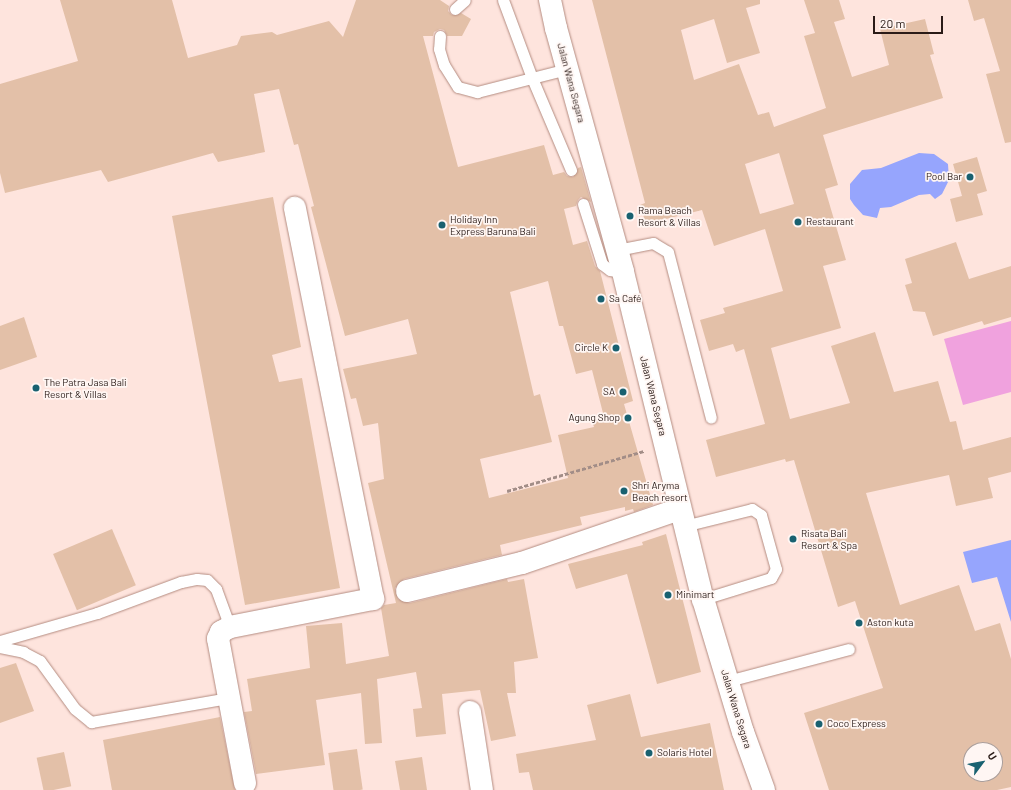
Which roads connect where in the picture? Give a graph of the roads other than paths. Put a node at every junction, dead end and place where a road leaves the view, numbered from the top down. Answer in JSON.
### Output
{"nodes":[{"id":1,"x":465,"y":0,"type":"edge"},
{"id":2,"x":503,"y":0,"type":"edge"},
{"id":3,"x":550,"y":0,"type":"edge"},
{"id":4,"x":455,"y":10,"type":"dead end"},
{"id":5,"x":440,"y":36,"type":"dead end"},
{"id":6,"x":567,"y":69,"type":"junction"},
{"id":7,"x":532,"y":78,"type":"junction"},
{"id":8,"x":571,"y":170,"type":"dead end"},
{"id":9,"x":582,"y":204,"type":"dead end"},
{"id":10,"x":295,"y":208,"type":"dead end"},
{"id":11,"x":617,"y":250,"type":"junction"},
{"id":12,"x":623,"y":272,"type":"junction"},
{"id":13,"x":711,"y":418,"type":"dead end"},
{"id":14,"x":682,"y":518,"type":"junction"},
{"id":15,"x":408,"y":591,"type":"dead end"},
{"id":16,"x":703,"y":599,"type":"junction"},
{"id":17,"x":230,"y":627,"type":"junction"},
{"id":18,"x":0,"y":641,"type":"edge"},
{"id":19,"x":0,"y":647,"type":"edge"},
{"id":20,"x":849,"y":648,"type":"dead end"},
{"id":21,"x":728,"y":681,"type":"junction"},
{"id":22,"x":229,"y":698,"type":"junction"},
{"id":23,"x":470,"y":712,"type":"dead end"},
{"id":24,"x":245,"y":783,"type":"dead end"},
{"id":25,"x":482,"y":790,"type":"edge"},
{"id":26,"x":764,"y":790,"type":"edge"}],
"edges":[{"from":1,"to":4,"type":"lane"},
{"from":2,"to":7,"type":"lane"},
{"from":3,"to":6,"type":"street","name":"Jalan Wana Segara"},
{"from":5,"to":7,"type":"lane"},
{"from":6,"to":7,"type":"lane"},
{"from":6,"to":11,"type":"street","name":"Jalan Wana Segara"},
{"from":7,"to":8,"type":"lane"},
{"from":9,"to":12,"type":"lane"},
{"from":10,"to":17,"type":"street"},
{"from":11,"to":12,"type":"street","name":"Jalan Wana Segara"},
{"from":11,"to":13,"type":"lane"},
{"from":12,"to":14,"type":"street","name":"Jalan Wana Segara"},
{"from":14,"to":15,"type":"street"},
{"from":14,"to":16,"type":"street","name":"Jalan Wana Segara"},
{"from":14,"to":16,"type":"lane"},
{"from":16,"to":21,"type":"street","name":"Jalan Wana Segara"},
{"from":17,"to":18,"type":"lane"},
{"from":17,"to":22,"type":"street"},
{"from":19,"to":22,"type":"lane"},
{"from":20,"to":21,"type":"lane"},
{"from":21,"to":26,"type":"street","name":"Jalan Wana Segara"},
{"from":22,"to":24,"type":"street"},
{"from":23,"to":25,"type":"street"}]}
